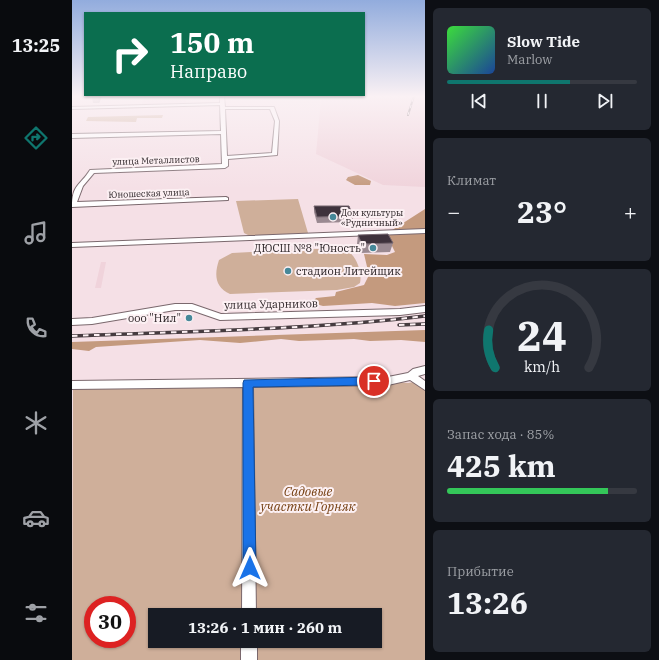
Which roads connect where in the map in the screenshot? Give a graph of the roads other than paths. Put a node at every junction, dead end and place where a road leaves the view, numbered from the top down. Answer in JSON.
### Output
{"nodes":[{"id":1,"x":223,"y":127,"type":"edge"},
{"id":2,"x":277,"y":127,"type":"edge"},
{"id":3,"x":223,"y":132,"type":"junction"},
{"id":4,"x":72,"y":136,"type":"edge"},
{"id":5,"x":225,"y":158,"type":"junction"},
{"id":6,"x":226,"y":199,"type":"dead end"},
{"id":7,"x":72,"y":205,"type":"edge"},
{"id":8,"x":425,"y":231,"type":"edge"},
{"id":9,"x":72,"y":245,"type":"edge"},
{"id":10,"x":425,"y":309,"type":"edge"},
{"id":11,"x":72,"y":322,"type":"edge"},
{"id":12,"x":425,"y":370,"type":"edge"},
{"id":13,"x":412,"y":376,"type":"junction"},
{"id":14,"x":248,"y":383,"type":"junction"},
{"id":15,"x":72,"y":385,"type":"edge"},
{"id":16,"x":425,"y":386,"type":"edge"},
{"id":17,"x":250,"y":608,"type":"edge"},
{"id":18,"x":250,"y":648,"type":"edge"},
{"id":19,"x":250,"y":660,"type":"edge"}],
"edges":[{"from":1,"to":3,"type":"street"},
{"from":2,"to":5,"type":"street"},
{"from":3,"to":4,"type":"street"},
{"from":3,"to":5,"type":"street"},
{"from":5,"to":7,"type":"street","name":"улица Металлистов"},
{"from":6,"to":7,"type":"street","name":"Юношеская улица"},
{"from":8,"to":9,"type":"street"},
{"from":10,"to":11,"type":"street","name":"улица Ударников"},
{"from":12,"to":13,"type":"street"},
{"from":13,"to":14,"type":"street"},
{"from":13,"to":16,"type":"street"},
{"from":14,"to":15,"type":"street"},
{"from":14,"to":17,"type":"street"},
{"from":18,"to":19,"type":"street"}]}
